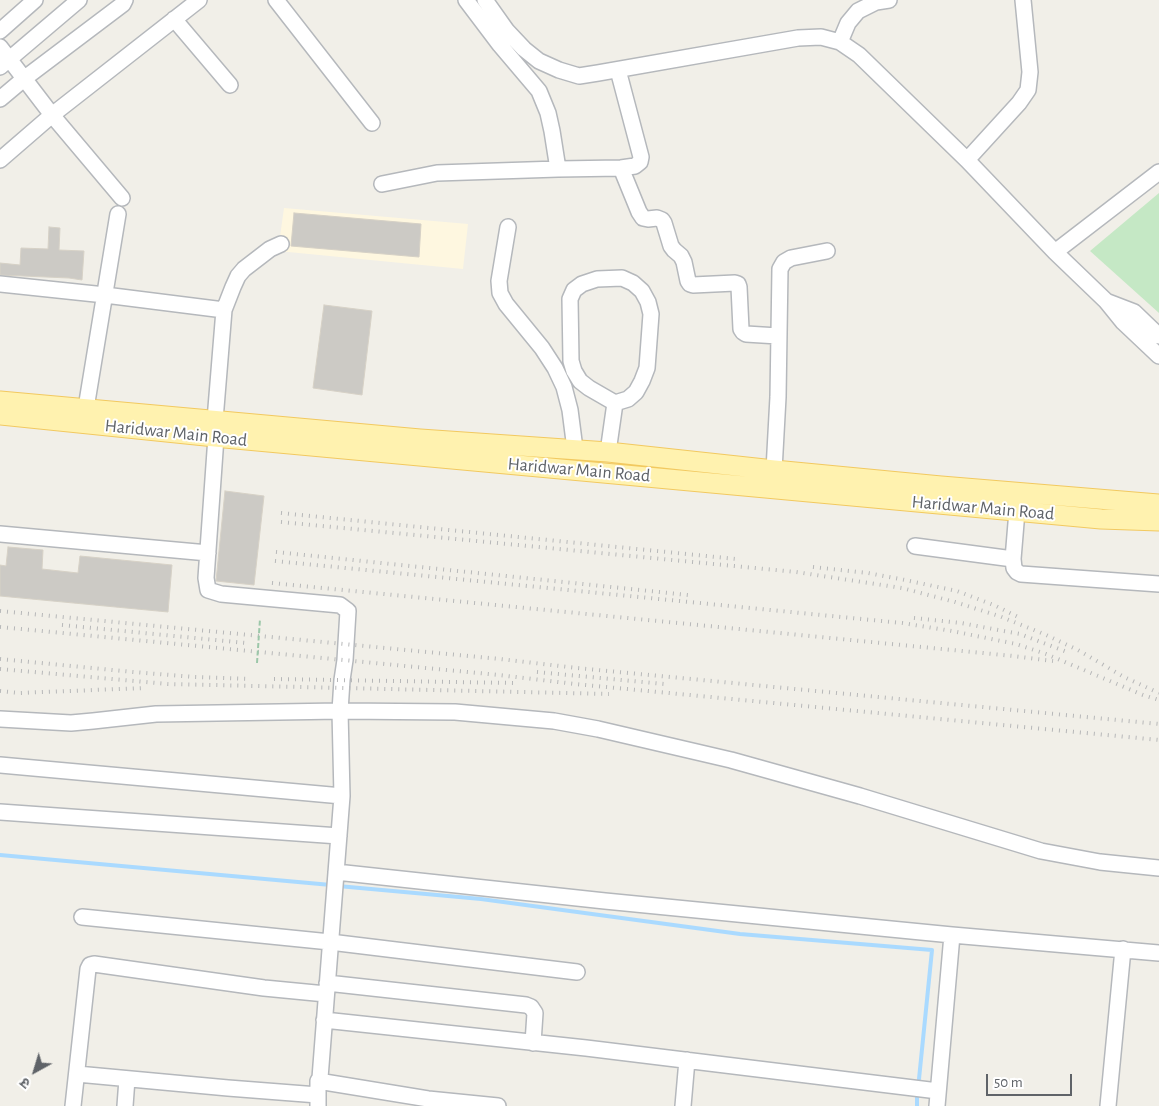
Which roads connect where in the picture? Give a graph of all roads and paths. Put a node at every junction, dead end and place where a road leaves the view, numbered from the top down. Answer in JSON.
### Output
{"nodes":[{"id":1,"x":36,"y":0,"type":"edge"},
{"id":2,"x":79,"y":0,"type":"edge"},
{"id":3,"x":125,"y":0,"type":"edge"},
{"id":4,"x":199,"y":0,"type":"edge"},
{"id":5,"x":276,"y":0,"type":"edge"},
{"id":6,"x":466,"y":0,"type":"edge"},
{"id":7,"x":485,"y":0,"type":"edge"},
{"id":8,"x":889,"y":0,"type":"edge"},
{"id":9,"x":1023,"y":0,"type":"edge"},
{"id":10,"x":855,"y":5,"type":"edge"},
{"id":11,"x":174,"y":19,"type":"junction"},
{"id":12,"x":0,"y":30,"type":"edge"},
{"id":13,"x":840,"y":42,"type":"junction"},
{"id":14,"x":3,"y":58,"type":"edge"},
{"id":15,"x":539,"y":61,"type":"junction"},
{"id":16,"x":618,"y":70,"type":"junction"},
{"id":17,"x":25,"y":78,"type":"junction"},
{"id":18,"x":230,"y":86,"type":"dead end"},
{"id":19,"x":539,"y":91,"type":"junction"},
{"id":20,"x":0,"y":99,"type":"edge"},
{"id":21,"x":52,"y":115,"type":"junction"},
{"id":22,"x":372,"y":123,"type":"dead end"},
{"id":23,"x":0,"y":160,"type":"edge"},
{"id":24,"x":967,"y":160,"type":"junction"},
{"id":25,"x":622,"y":168,"type":"junction"},
{"id":26,"x":558,"y":169,"type":"junction"},
{"id":27,"x":1159,"y":172,"type":"edge"},
{"id":28,"x":382,"y":184,"type":"dead end"},
{"id":29,"x":122,"y":198,"type":"dead end"},
{"id":30,"x":118,"y":214,"type":"dead end"},
{"id":31,"x":508,"y":227,"type":"dead end"},
{"id":32,"x":281,"y":244,"type":"dead end"},
{"id":33,"x":827,"y":251,"type":"dead end"},
{"id":34,"x":1055,"y":252,"type":"junction"},
{"id":35,"x":0,"y":284,"type":"edge"},
{"id":36,"x":104,"y":294,"type":"junction"},
{"id":37,"x":1106,"y":301,"type":"junction"},
{"id":38,"x":224,"y":310,"type":"junction"},
{"id":39,"x":778,"y":336,"type":"junction"},
{"id":40,"x":1159,"y":336,"type":"edge"},
{"id":41,"x":1159,"y":356,"type":"edge"},
{"id":42,"x":0,"y":401,"type":"edge"},
{"id":43,"x":615,"y":403,"type":"junction"},
{"id":44,"x":0,"y":415,"type":"edge"},
{"id":45,"x":84,"y":416,"type":"junction"},
{"id":46,"x":215,"y":428,"type":"junction"},
{"id":47,"x":274,"y":434,"type":"junction"},
{"id":48,"x":575,"y":449,"type":"junction"},
{"id":49,"x":608,"y":452,"type":"junction"},
{"id":50,"x":774,"y":470,"type":"junction"},
{"id":51,"x":830,"y":485,"type":"junction"},
{"id":52,"x":1159,"y":504,"type":"edge"},
{"id":53,"x":1016,"y":511,"type":"junction"},
{"id":54,"x":1159,"y":521,"type":"edge"},
{"id":55,"x":0,"y":534,"type":"edge"},
{"id":56,"x":915,"y":546,"type":"dead end"},
{"id":57,"x":208,"y":553,"type":"junction"},
{"id":58,"x":1013,"y":559,"type":"junction"},
{"id":59,"x":1159,"y":584,"type":"edge"},
{"id":60,"x":260,"y":619,"type":"dead end"},
{"id":61,"x":257,"y":663,"type":"dead end"},
{"id":62,"x":340,"y":711,"type":"junction"},
{"id":63,"x":0,"y":719,"type":"edge"},
{"id":64,"x":0,"y":766,"type":"edge"},
{"id":65,"x":342,"y":796,"type":"junction"},
{"id":66,"x":0,"y":812,"type":"edge"},
{"id":67,"x":339,"y":836,"type":"junction"},
{"id":68,"x":1159,"y":868,"type":"edge"},
{"id":69,"x":335,"y":881,"type":"junction"},
{"id":70,"x":82,"y":918,"type":"dead end"},
{"id":71,"x":952,"y":936,"type":"junction"},
{"id":72,"x":330,"y":942,"type":"junction"},
{"id":73,"x":1124,"y":949,"type":"junction"},
{"id":74,"x":1159,"y":953,"type":"edge"},
{"id":75,"x":576,"y":972,"type":"dead end"},
{"id":76,"x":327,"y":988,"type":"junction"},
{"id":77,"x":324,"y":1020,"type":"junction"},
{"id":78,"x":533,"y":1043,"type":"junction"},
{"id":79,"x":687,"y":1060,"type":"junction"},
{"id":80,"x":77,"y":1074,"type":"junction"},
{"id":81,"x":127,"y":1079,"type":"junction"},
{"id":82,"x":318,"y":1094,"type":"edge"},
{"id":83,"x":938,"y":1098,"type":"edge"},
{"id":84,"x":428,"y":1103,"type":"edge"},
{"id":85,"x":72,"y":1106,"type":"edge"},
{"id":86,"x":125,"y":1106,"type":"edge"},
{"id":87,"x":498,"y":1106,"type":"edge"},
{"id":88,"x":683,"y":1106,"type":"edge"},
{"id":89,"x":1108,"y":1106,"type":"edge"}],
"edges":[{"from":1,"to":12,"type":"street"},
{"from":2,"to":14,"type":"street"},
{"from":3,"to":17,"type":"street"},
{"from":4,"to":11,"type":"street"},
{"from":5,"to":22,"type":"street"},
{"from":6,"to":19,"type":"street"},
{"from":7,"to":15,"type":"street"},
{"from":8,"to":10,"type":"street"},
{"from":9,"to":24,"type":"street"},
{"from":10,"to":13,"type":"street"},
{"from":11,"to":18,"type":"street"},
{"from":11,"to":21,"type":"street"},
{"from":13,"to":16,"type":"street"},
{"from":13,"to":24,"type":"street"},
{"from":14,"to":17,"type":"street"},
{"from":15,"to":16,"type":"street"},
{"from":15,"to":19,"type":"street"},
{"from":16,"to":25,"type":"street"},
{"from":17,"to":20,"type":"street"},
{"from":17,"to":21,"type":"street"},
{"from":19,"to":26,"type":"street"},
{"from":21,"to":23,"type":"street"},
{"from":21,"to":29,"type":"street"},
{"from":24,"to":34,"type":"street"},
{"from":25,"to":26,"type":"street"},
{"from":25,"to":39,"type":"street"},
{"from":26,"to":28,"type":"street"},
{"from":27,"to":34,"type":"street"},
{"from":30,"to":36,"type":"street"},
{"from":31,"to":48,"type":"street"},
{"from":32,"to":38,"type":"street"},
{"from":33,"to":39,"type":"street"},
{"from":34,"to":37,"type":"street"},
{"from":35,"to":36,"type":"street"},
{"from":36,"to":38,"type":"street"},
{"from":36,"to":45,"type":"street"},
{"from":37,"to":40,"type":"street"},
{"from":37,"to":41,"type":"street"},
{"from":38,"to":46,"type":"street"},
{"from":39,"to":50,"type":"street"},
{"from":42,"to":45,"type":"main road","name":"Haridwar Main Road"},
{"from":43,"to":43,"type":"street"},
{"from":43,"to":49,"type":"street"},
{"from":44,"to":45,"type":"main road","name":"Haridwar Main Road"},
{"from":45,"to":46,"type":"main road","name":"Haridwar Main Road"},
{"from":46,"to":47,"type":"main road","name":"Haridwar Main Road"},
{"from":46,"to":57,"type":"street"},
{"from":47,"to":48,"type":"main road","name":"Haridwar Main Road"},
{"from":47,"to":51,"type":"main road","name":"Haridwar Main Road"},
{"from":48,"to":49,"type":"main road","name":"Haridwar Main Road"},
{"from":49,"to":50,"type":"main road","name":"Haridwar Main Road"},
{"from":50,"to":51,"type":"main road","name":"Haridwar Main Road"},
{"from":51,"to":52,"type":"main road","name":"Haridwar Main Road"},
{"from":51,"to":53,"type":"main road","name":"Haridwar Main Road"},
{"from":53,"to":54,"type":"main road","name":"Haridwar Main Road"},
{"from":53,"to":58,"type":"street"},
{"from":55,"to":57,"type":"street"},
{"from":56,"to":58,"type":"street"},
{"from":57,"to":62,"type":"street"},
{"from":58,"to":59,"type":"street"},
{"from":60,"to":61,"type":"path","bridge":true},
{"from":62,"to":63,"type":"street"},
{"from":62,"to":65,"type":"street"},
{"from":62,"to":68,"type":"street"},
{"from":64,"to":65,"type":"street"},
{"from":65,"to":67,"type":"street"},
{"from":66,"to":67,"type":"street"},
{"from":67,"to":69,"type":"street"},
{"from":69,"to":71,"type":"street"},
{"from":69,"to":72,"type":"street"},
{"from":70,"to":72,"type":"street"},
{"from":71,"to":73,"type":"street"},
{"from":71,"to":83,"type":"street"},
{"from":72,"to":75,"type":"street"},
{"from":72,"to":76,"type":"street"},
{"from":73,"to":74,"type":"street"},
{"from":73,"to":89,"type":"street"},
{"from":76,"to":77,"type":"street"},
{"from":76,"to":78,"type":"street"},
{"from":76,"to":80,"type":"street"},
{"from":77,"to":78,"type":"street"},
{"from":77,"to":82,"type":"street"},
{"from":78,"to":79,"type":"street"},
{"from":79,"to":83,"type":"street"},
{"from":79,"to":88,"type":"street"},
{"from":80,"to":81,"type":"street"},
{"from":80,"to":85,"type":"street"},
{"from":81,"to":82,"type":"street"},
{"from":81,"to":86,"type":"street"},
{"from":82,"to":84,"type":"street"},
{"from":84,"to":87,"type":"street"}]}
